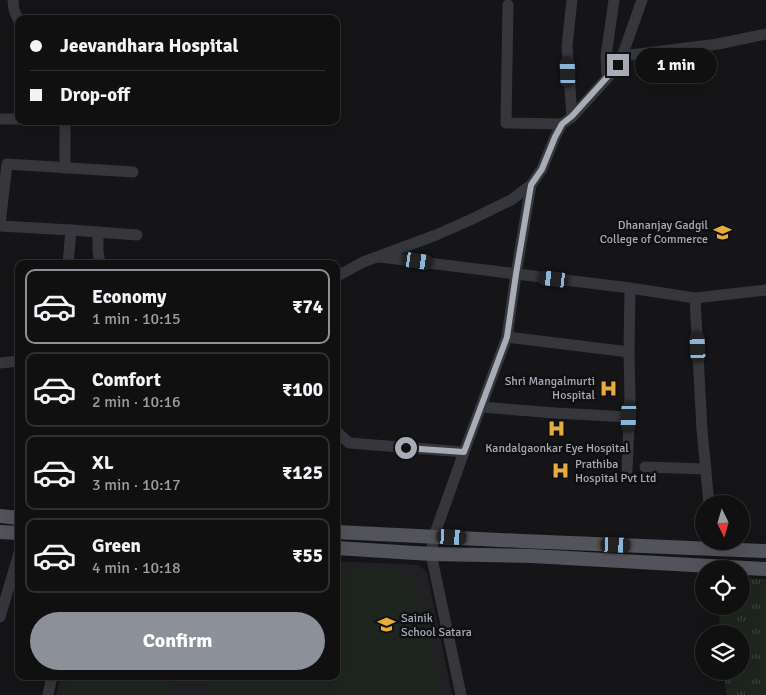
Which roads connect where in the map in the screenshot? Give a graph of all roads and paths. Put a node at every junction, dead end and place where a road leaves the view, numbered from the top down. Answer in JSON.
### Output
{"nodes":[{"id":1,"x":13,"y":0,"type":"edge"},
{"id":2,"x":572,"y":0,"type":"edge"},
{"id":3,"x":614,"y":0,"type":"edge"},
{"id":4,"x":642,"y":0,"type":"edge"},
{"id":5,"x":508,"y":5,"type":"dead end"},
{"id":6,"x":16,"y":15,"type":"edge"},
{"id":7,"x":766,"y":34,"type":"edge"},
{"id":8,"x":622,"y":56,"type":"junction"},
{"id":9,"x":607,"y":76,"type":"junction"},
{"id":10,"x":572,"y":116,"type":"junction"},
{"id":11,"x":0,"y":119,"type":"edge"},
{"id":12,"x":15,"y":119,"type":"edge"},
{"id":13,"x":562,"y":124,"type":"junction"},
{"id":14,"x":66,"y":125,"type":"edge"},
{"id":15,"x":65,"y":168,"type":"junction"},
{"id":16,"x":133,"y":172,"type":"dead end"},
{"id":17,"x":531,"y":185,"type":"junction"},
{"id":18,"x":0,"y":225,"type":"edge"},
{"id":19,"x":71,"y":230,"type":"junction"},
{"id":20,"x":98,"y":232,"type":"junction"},
{"id":21,"x":137,"y":235,"type":"dead end"},
{"id":22,"x":379,"y":256,"type":"junction"},
{"id":23,"x":68,"y":260,"type":"edge"},
{"id":24,"x":99,"y":260,"type":"edge"},
{"id":25,"x":516,"y":274,"type":"junction"},
{"id":26,"x":340,"y":275,"type":"edge"},
{"id":27,"x":630,"y":288,"type":"junction"},
{"id":28,"x":766,"y":290,"type":"edge"},
{"id":29,"x":695,"y":298,"type":"junction"},
{"id":30,"x":507,"y":337,"type":"junction"},
{"id":31,"x":629,"y":352,"type":"junction"},
{"id":32,"x":15,"y":361,"type":"edge"},
{"id":33,"x":0,"y":363,"type":"edge"},
{"id":34,"x":481,"y":407,"type":"junction"},
{"id":35,"x":629,"y":417,"type":"junction"},
{"id":36,"x":340,"y":435,"type":"edge"},
{"id":37,"x":464,"y":452,"type":"junction"},
{"id":38,"x":645,"y":467,"type":"dead end"},
{"id":39,"x":706,"y":468,"type":"junction"},
{"id":40,"x":627,"y":471,"type":"dead end"},
{"id":41,"x":708,"y":495,"type":"edge"},
{"id":42,"x":0,"y":516,"type":"edge"},
{"id":43,"x":15,"y":518,"type":"edge"},
{"id":44,"x":0,"y":532,"type":"edge"},
{"id":45,"x":340,"y":532,"type":"edge"},
{"id":46,"x":15,"y":534,"type":"edge"},
{"id":47,"x":434,"y":536,"type":"junction"},
{"id":48,"x":695,"y":545,"type":"edge"},
{"id":49,"x":340,"y":548,"type":"edge"},
{"id":50,"x":750,"y":549,"type":"edge"},
{"id":51,"x":766,"y":551,"type":"edge"},
{"id":52,"x":431,"y":554,"type":"junction"},
{"id":53,"x":695,"y":565,"type":"edge"},
{"id":54,"x":15,"y":566,"type":"edge"},
{"id":55,"x":750,"y":568,"type":"edge"},
{"id":56,"x":766,"y":569,"type":"edge"},
{"id":57,"x":0,"y":617,"type":"edge"},
{"id":58,"x":51,"y":680,"type":"edge"},
{"id":59,"x":48,"y":695,"type":"edge"},
{"id":60,"x":461,"y":695,"type":"edge"}],
"edges":[{"from":1,"to":6,"type":"street"},
{"from":2,"to":10,"type":"street"},
{"from":3,"to":9,"type":"street"},
{"from":4,"to":8,"type":"street"},
{"from":5,"to":13,"type":"street"},
{"from":7,"to":8,"type":"street"},
{"from":8,"to":9,"type":"street"},
{"from":9,"to":10,"type":"street"},
{"from":10,"to":13,"type":"street"},
{"from":11,"to":12,"type":"street"},
{"from":13,"to":17,"type":"street"},
{"from":14,"to":15,"type":"street"},
{"from":15,"to":16,"type":"street"},
{"from":15,"to":18,"type":"street"},
{"from":17,"to":22,"type":"street"},
{"from":17,"to":25,"type":"street"},
{"from":18,"to":19,"type":"street"},
{"from":19,"to":20,"type":"street"},
{"from":19,"to":23,"type":"street"},
{"from":20,"to":21,"type":"street"},
{"from":20,"to":24,"type":"street"},
{"from":22,"to":25,"type":"street"},
{"from":22,"to":26,"type":"street"},
{"from":25,"to":27,"type":"street"},
{"from":25,"to":30,"type":"street"},
{"from":27,"to":29,"type":"street"},
{"from":27,"to":31,"type":"street"},
{"from":28,"to":29,"type":"street"},
{"from":29,"to":39,"type":"street"},
{"from":30,"to":31,"type":"street"},
{"from":30,"to":34,"type":"street"},
{"from":31,"to":35,"type":"street"},
{"from":32,"to":33,"type":"street"},
{"from":34,"to":35,"type":"street"},
{"from":34,"to":37,"type":"street"},
{"from":35,"to":40,"type":"street"},
{"from":36,"to":37,"type":"street"},
{"from":37,"to":47,"type":"street"},
{"from":38,"to":39,"type":"street"},
{"from":39,"to":41,"type":"street"},
{"from":42,"to":43,"type":"main road"},
{"from":44,"to":46,"type":"main road"},
{"from":45,"to":47,"type":"main road"},
{"from":47,"to":48,"type":"main road"},
{"from":47,"to":52,"type":"street"},
{"from":49,"to":52,"type":"main road"},
{"from":50,"to":51,"type":"main road"},
{"from":52,"to":53,"type":"main road"},
{"from":52,"to":60,"type":"street"},
{"from":54,"to":57,"type":"street"},
{"from":55,"to":56,"type":"main road"},
{"from":58,"to":59,"type":"street"}]}
